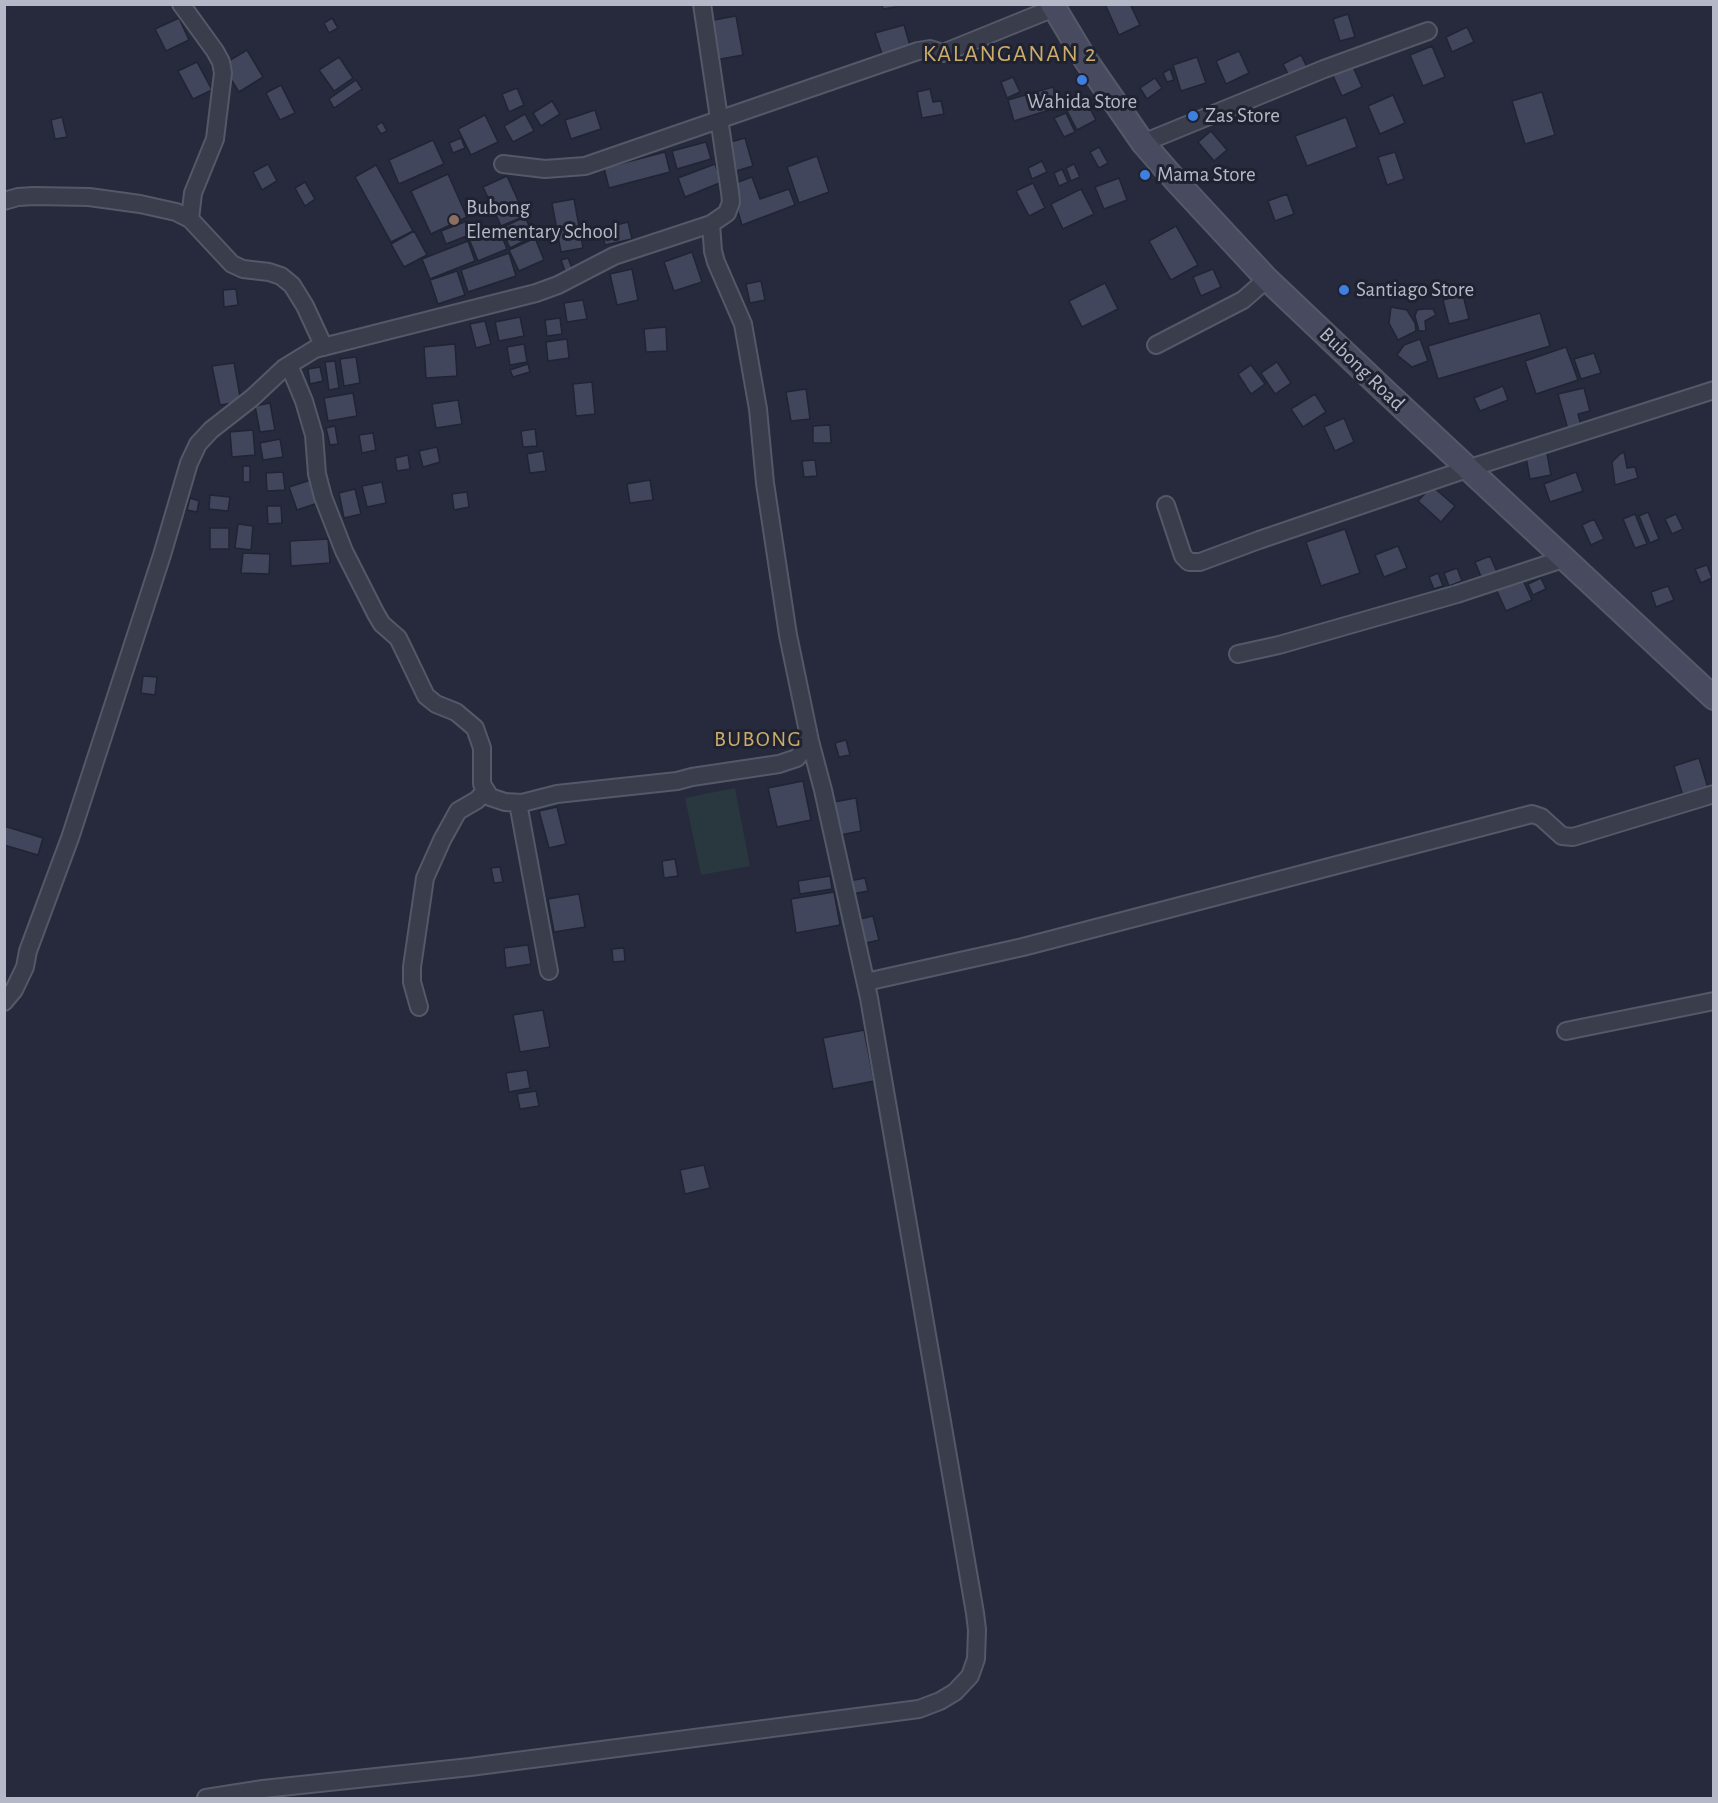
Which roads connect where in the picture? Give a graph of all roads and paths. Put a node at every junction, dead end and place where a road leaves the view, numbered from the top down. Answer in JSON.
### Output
{"nodes":[{"id":1,"x":182,"y":4,"type":"edge"},
{"id":2,"x":702,"y":4,"type":"edge"},
{"id":3,"x":1053,"y":7,"type":"edge"},
{"id":4,"x":1428,"y":31,"type":"dead end"},
{"id":5,"x":719,"y":120,"type":"junction"},
{"id":6,"x":1143,"y":142,"type":"junction"},
{"id":7,"x":503,"y":165,"type":"dead end"},
{"id":8,"x":4,"y":201,"type":"edge"},
{"id":9,"x":190,"y":219,"type":"junction"},
{"id":10,"x":711,"y":224,"type":"junction"},
{"id":11,"x":1267,"y":279,"type":"junction"},
{"id":12,"x":1156,"y":345,"type":"dead end"},
{"id":13,"x":324,"y":347,"type":"junction"},
{"id":14,"x":288,"y":365,"type":"junction"},
{"id":15,"x":1713,"y":390,"type":"edge"},
{"id":16,"x":1467,"y":469,"type":"junction"},
{"id":17,"x":1166,"y":505,"type":"dead end"},
{"id":18,"x":1563,"y":559,"type":"junction"},
{"id":19,"x":1238,"y":654,"type":"dead end"},
{"id":20,"x":1713,"y":698,"type":"edge"},
{"id":21,"x":810,"y":741,"type":"junction"},
{"id":22,"x":485,"y":791,"type":"junction"},
{"id":23,"x":1713,"y":794,"type":"edge"},
{"id":24,"x":518,"y":803,"type":"junction"},
{"id":25,"x":549,"y":971,"type":"dead end"},
{"id":26,"x":866,"y":982,"type":"junction"},
{"id":27,"x":1713,"y":1001,"type":"edge"},
{"id":28,"x":4,"y":1002,"type":"edge"},
{"id":29,"x":419,"y":1007,"type":"dead end"},
{"id":30,"x":1566,"y":1031,"type":"dead end"},
{"id":31,"x":206,"y":1798,"type":"edge"}],
"edges":[{"from":1,"to":9,"type":"street"},
{"from":2,"to":5,"type":"street"},
{"from":3,"to":5,"type":"street"},
{"from":3,"to":6,"type":"main road","name":"Bubong Road"},
{"from":4,"to":6,"type":"street"},
{"from":5,"to":7,"type":"street"},
{"from":5,"to":10,"type":"street"},
{"from":6,"to":11,"type":"main road","name":"Bubong Road"},
{"from":8,"to":9,"type":"street"},
{"from":9,"to":13,"type":"street"},
{"from":10,"to":13,"type":"street"},
{"from":10,"to":21,"type":"street"},
{"from":11,"to":12,"type":"street"},
{"from":11,"to":16,"type":"main road","name":"Bubong Road"},
{"from":13,"to":14,"type":"street"},
{"from":14,"to":22,"type":"street"},
{"from":14,"to":28,"type":"street"},
{"from":15,"to":16,"type":"street"},
{"from":16,"to":17,"type":"street"},
{"from":16,"to":18,"type":"main road","name":"Bubong Road"},
{"from":18,"to":19,"type":"street"},
{"from":18,"to":20,"type":"main road","name":"Bubong Road"},
{"from":21,"to":24,"type":"street"},
{"from":21,"to":26,"type":"street"},
{"from":22,"to":24,"type":"street"},
{"from":22,"to":29,"type":"street"},
{"from":23,"to":26,"type":"street"},
{"from":24,"to":25,"type":"street"},
{"from":26,"to":31,"type":"street"},
{"from":27,"to":30,"type":"street"}]}
